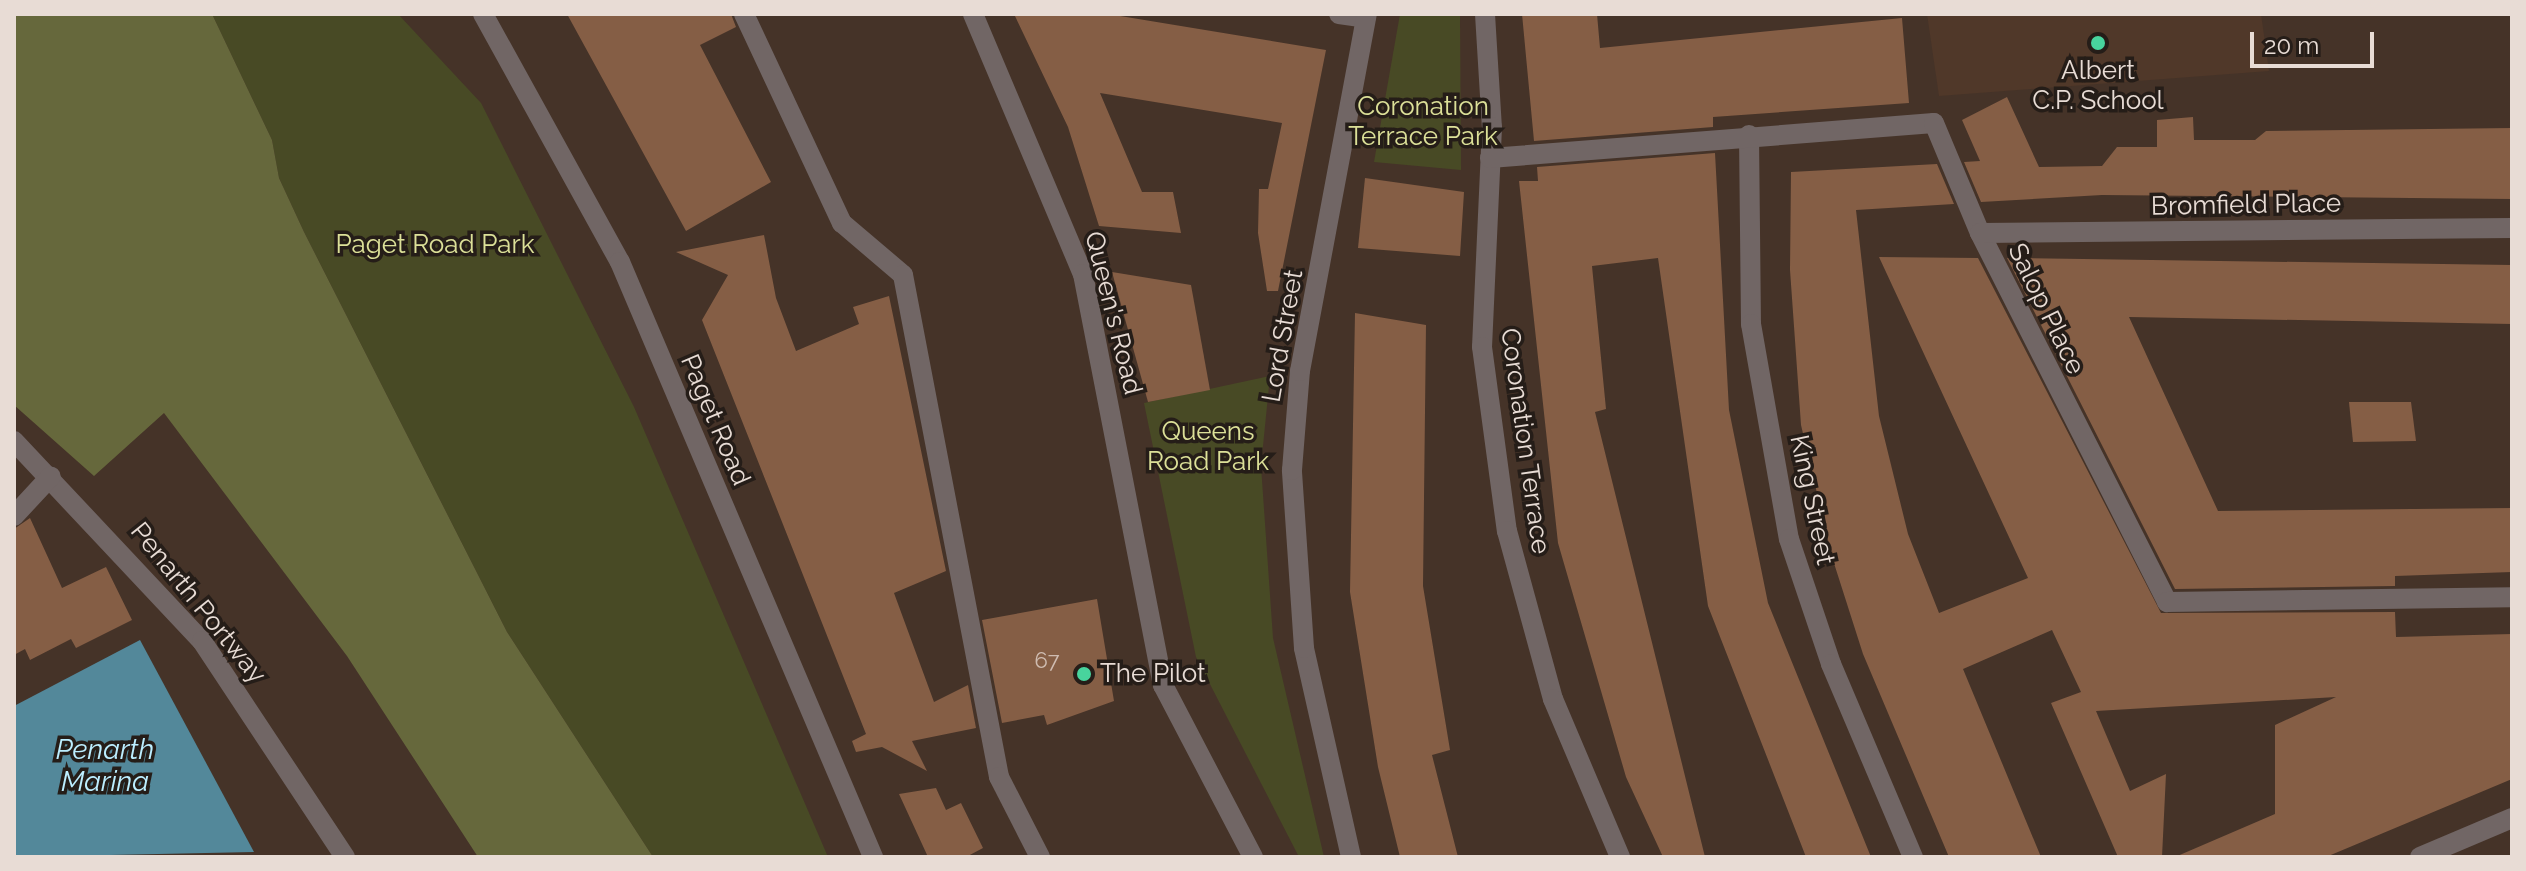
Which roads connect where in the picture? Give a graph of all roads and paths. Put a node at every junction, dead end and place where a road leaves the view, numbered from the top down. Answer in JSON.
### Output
{"nodes":[{"id":1,"x":483,"y":14,"type":"edge"},
{"id":2,"x":744,"y":14,"type":"edge"},
{"id":3,"x":973,"y":14,"type":"edge"},
{"id":4,"x":1339,"y":14,"type":"edge"},
{"id":5,"x":1485,"y":14,"type":"edge"},
{"id":6,"x":1367,"y":16,"type":"edge"},
{"id":7,"x":1749,"y":135,"type":"junction"},
{"id":8,"x":1490,"y":158,"type":"junction"},
{"id":9,"x":2512,"y":228,"type":"edge"},
{"id":10,"x":1980,"y":233,"type":"junction"},
{"id":11,"x":14,"y":441,"type":"edge"},
{"id":12,"x":51,"y":476,"type":"junction"},
{"id":13,"x":14,"y":516,"type":"edge"},
{"id":14,"x":2512,"y":597,"type":"edge"},
{"id":15,"x":2512,"y":818,"type":"edge"},
{"id":16,"x":345,"y":857,"type":"edge"},
{"id":17,"x":873,"y":857,"type":"edge"},
{"id":18,"x":1040,"y":857,"type":"edge"},
{"id":19,"x":1253,"y":857,"type":"edge"},
{"id":20,"x":1351,"y":857,"type":"edge"},
{"id":21,"x":1620,"y":857,"type":"edge"},
{"id":22,"x":1913,"y":857,"type":"edge"},
{"id":23,"x":2420,"y":857,"type":"edge"}],
"edges":[{"from":1,"to":17,"type":"street","name":"Paget Road"},
{"from":2,"to":18,"type":"street"},
{"from":3,"to":19,"type":"street","name":"Queen's Road"},
{"from":4,"to":6,"type":"street"},
{"from":5,"to":8,"type":"street","name":"Coronation Terrace"},
{"from":6,"to":20,"type":"street","name":"Lord Street"},
{"from":7,"to":8,"type":"street","name":"Salop Place"},
{"from":7,"to":10,"type":"street","name":"Salop Place"},
{"from":7,"to":22,"type":"street","name":"King Street"},
{"from":8,"to":21,"type":"street","name":"Coronation Terrace"},
{"from":9,"to":10,"type":"street","name":"Bromfield Place"},
{"from":10,"to":14,"type":"street","name":"Salop Place"},
{"from":11,"to":12,"type":"street","name":"Penarth Portway"},
{"from":12,"to":13,"type":"street"},
{"from":12,"to":16,"type":"street","name":"Penarth Portway"},
{"from":15,"to":23,"type":"street"}]}
